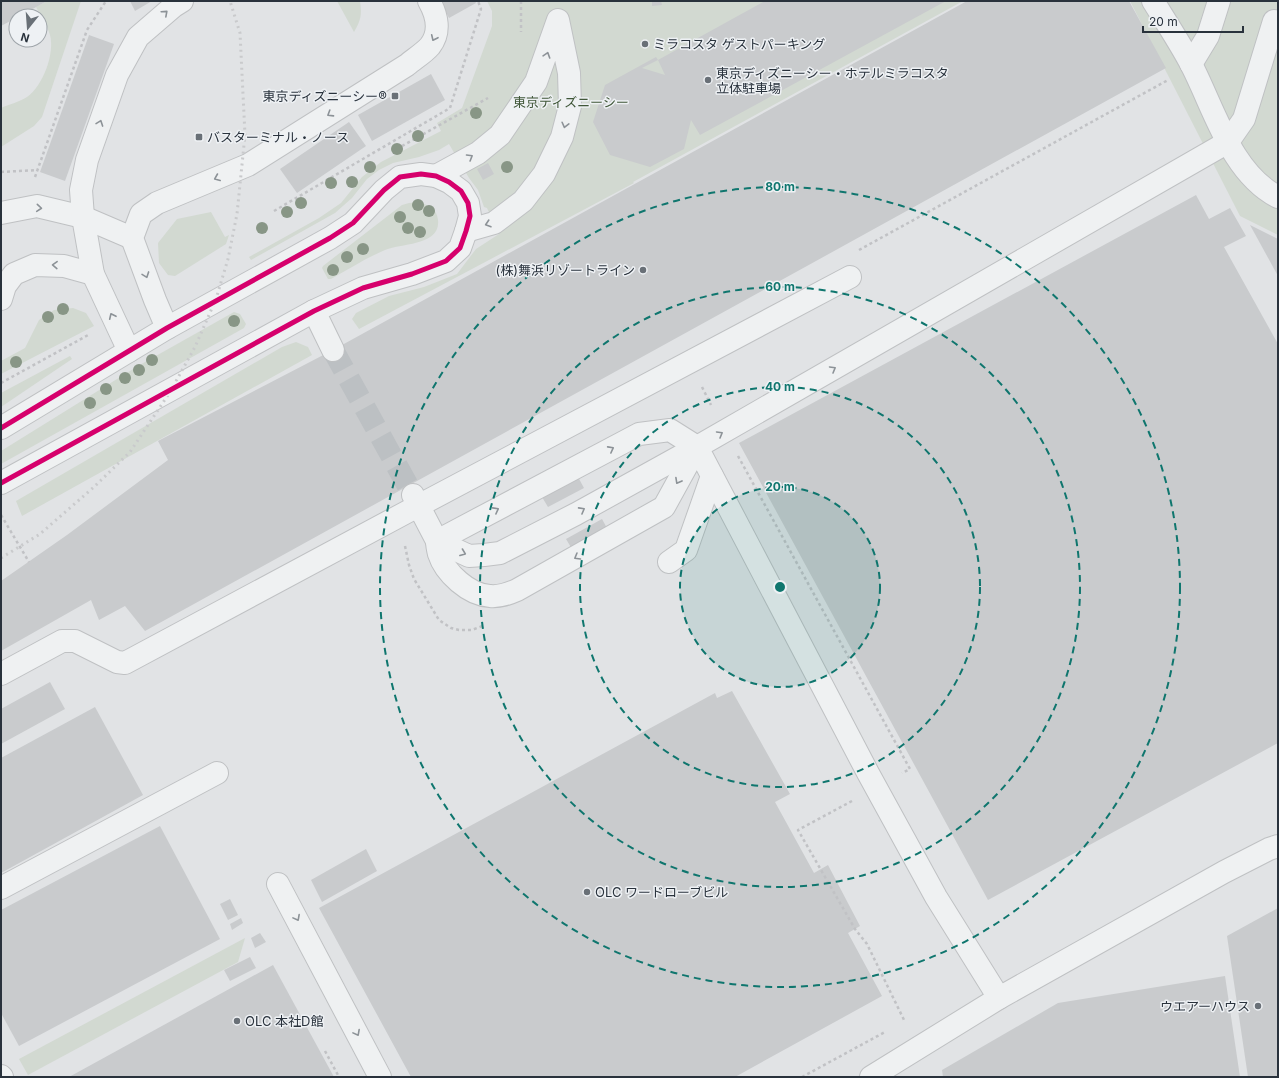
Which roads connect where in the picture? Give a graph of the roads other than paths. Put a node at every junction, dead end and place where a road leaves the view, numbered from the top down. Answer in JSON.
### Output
{"nodes":[{"id":1,"x":182,"y":1,"type":"edge"},
{"id":2,"x":429,"y":1,"type":"edge"},
{"id":3,"x":1153,"y":1,"type":"edge"},
{"id":4,"x":1219,"y":1,"type":"edge"},
{"id":5,"x":558,"y":10,"type":"edge"},
{"id":6,"x":1278,"y":22,"type":"edge"},
{"id":7,"x":1191,"y":64,"type":"junction"},
{"id":8,"x":1228,"y":142,"type":"junction"},
{"id":9,"x":436,"y":176,"type":"junction"},
{"id":10,"x":1278,"y":198,"type":"edge"},
{"id":11,"x":1,"y":213,"type":"edge"},
{"id":12,"x":82,"y":217,"type":"junction"},
{"id":13,"x":466,"y":231,"type":"junction"},
{"id":14,"x":132,"y":238,"type":"junction"},
{"id":15,"x":93,"y":274,"type":"junction"},
{"id":16,"x":850,"y":277,"type":"dead end"},
{"id":17,"x":1,"y":299,"type":"edge"},
{"id":18,"x":314,"y":311,"type":"junction"},
{"id":19,"x":167,"y":328,"type":"junction"},
{"id":20,"x":333,"y":350,"type":"tunnel mouth"},
{"id":21,"x":129,"y":351,"type":"junction"},
{"id":22,"x":1,"y":428,"type":"edge"},
{"id":23,"x":697,"y":447,"type":"junction"},
{"id":24,"x":712,"y":476,"type":"junction"},
{"id":25,"x":1,"y":483,"type":"edge"},
{"id":26,"x":416,"y":500,"type":"junction"},
{"id":27,"x":437,"y":542,"type":"junction"},
{"id":28,"x":669,"y":562,"type":"dead end"},
{"id":29,"x":1,"y":674,"type":"edge"},
{"id":30,"x":217,"y":773,"type":"dead end"},
{"id":31,"x":1278,"y":846,"type":"edge"},
{"id":32,"x":278,"y":884,"type":"dead end"},
{"id":33,"x":1,"y":888,"type":"edge"},
{"id":34,"x":998,"y":998,"type":"junction"},
{"id":35,"x":380,"y":1077,"type":"edge"},
{"id":36,"x":871,"y":1077,"type":"edge"}],
"edges":[{"from":12,"to":1,"type":"street","one_way":true},
{"from":2,"to":14,"type":"street","one_way":true},
{"from":3,"to":7,"type":"street"},
{"from":4,"to":7,"type":"street"},
{"from":9,"to":5,"type":"street","one_way":true},
{"from":5,"to":13,"type":"street","one_way":true},
{"from":6,"to":8,"type":"street"},
{"from":7,"to":8,"type":"street"},
{"from":8,"to":10,"type":"street"},
{"from":23,"to":8,"type":"street","one_way":true},
{"from":9,"to":13,"type":"street"},
{"from":9,"to":19,"type":"street"},
{"from":11,"to":12,"type":"street","one_way":true},
{"from":12,"to":14,"type":"street"},
{"from":12,"to":15,"type":"street"},
{"from":13,"to":18,"type":"street"},
{"from":14,"to":19,"type":"street","one_way":true},
{"from":15,"to":17,"type":"street","one_way":true},
{"from":21,"to":15,"type":"street","one_way":true},
{"from":16,"to":26,"type":"street"},
{"from":18,"to":20,"type":"street"},
{"from":18,"to":25,"type":"street"},
{"from":19,"to":21,"type":"street"},
{"from":21,"to":22,"type":"street"},
{"from":23,"to":24,"type":"street"},
{"from":27,"to":23,"type":"street","one_way":true},
{"from":27,"to":23,"type":"street","one_way":true},
{"from":23,"to":27,"type":"street","one_way":true},
{"from":24,"to":28,"type":"street"},
{"from":24,"to":34,"type":"street"},
{"from":26,"to":27,"type":"street"},
{"from":26,"to":29,"type":"street"},
{"from":30,"to":33,"type":"street"},
{"from":31,"to":34,"type":"street"},
{"from":32,"to":35,"type":"street","one_way":true},
{"from":34,"to":36,"type":"street"}]}
